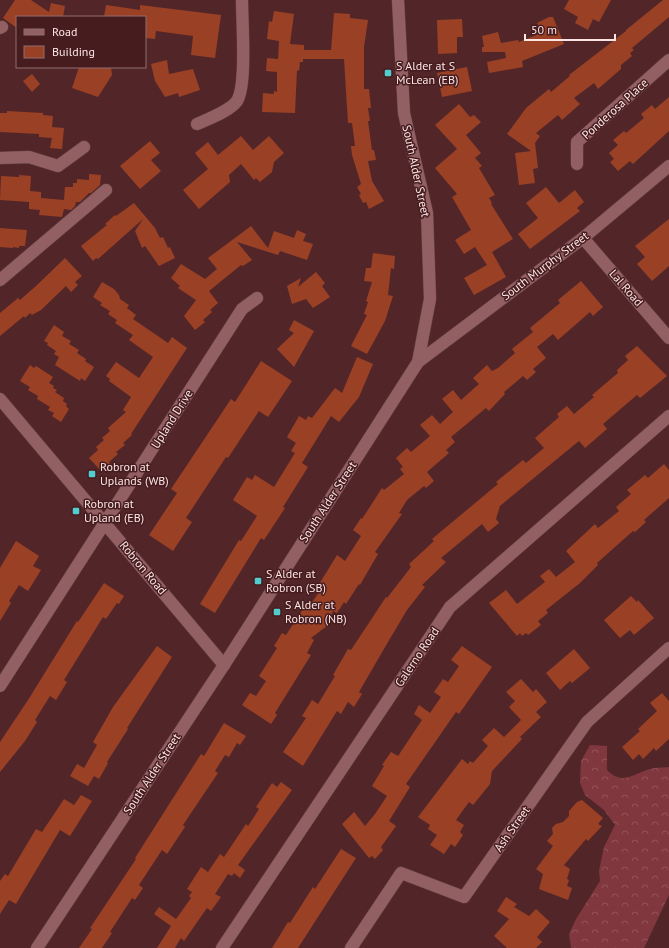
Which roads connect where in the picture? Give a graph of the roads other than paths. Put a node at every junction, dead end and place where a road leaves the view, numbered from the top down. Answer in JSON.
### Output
{"nodes":[{"id":1,"x":242,"y":0,"type":"edge"},
{"id":2,"x":398,"y":0,"type":"edge"},
{"id":3,"x":669,"y":60,"type":"edge"},
{"id":4,"x":197,"y":124,"type":"dead end"},
{"id":5,"x":84,"y":147,"type":"dead end"},
{"id":6,"x":0,"y":158,"type":"edge"},
{"id":7,"x":577,"y":164,"type":"dead end"},
{"id":8,"x":669,"y":166,"type":"edge"},
{"id":9,"x":106,"y":190,"type":"dead end"},
{"id":10,"x":583,"y":238,"type":"junction"},
{"id":11,"x":0,"y":280,"type":"edge"},
{"id":12,"x":257,"y":298,"type":"dead end"},
{"id":13,"x":669,"y":338,"type":"edge"},
{"id":14,"x":418,"y":362,"type":"junction"},
{"id":15,"x":0,"y":399,"type":"edge"},
{"id":16,"x":669,"y":416,"type":"edge"},
{"id":17,"x":105,"y":524,"type":"junction"},
{"id":18,"x":669,"y":648,"type":"edge"},
{"id":19,"x":224,"y":664,"type":"junction"},
{"id":20,"x":0,"y":686,"type":"edge"},
{"id":21,"x":37,"y":948,"type":"edge"},
{"id":22,"x":222,"y":948,"type":"edge"},
{"id":23,"x":351,"y":948,"type":"edge"}],
"edges":[{"from":1,"to":4,"type":"street"},
{"from":2,"to":14,"type":"street","name":"South Alder Street"},
{"from":3,"to":7,"type":"street","name":"Ponderosa Place"},
{"from":5,"to":6,"type":"street"},
{"from":8,"to":10,"type":"street","name":"South Murphy Street"},
{"from":9,"to":11,"type":"street"},
{"from":10,"to":13,"type":"street","name":"Lal Road"},
{"from":10,"to":14,"type":"street","name":"South Murphy Street"},
{"from":12,"to":17,"type":"street","name":"Upland Drive"},
{"from":14,"to":19,"type":"street","name":"South Alder Street"},
{"from":15,"to":17,"type":"street","name":"Robron Road"},
{"from":16,"to":22,"type":"street","name":"Galerno Road"},
{"from":17,"to":19,"type":"street","name":"Robron Road"},
{"from":17,"to":20,"type":"street","name":"Upland Drive"},
{"from":18,"to":23,"type":"street","name":"Ash Street"},
{"from":19,"to":21,"type":"street","name":"South Alder Street"}]}
